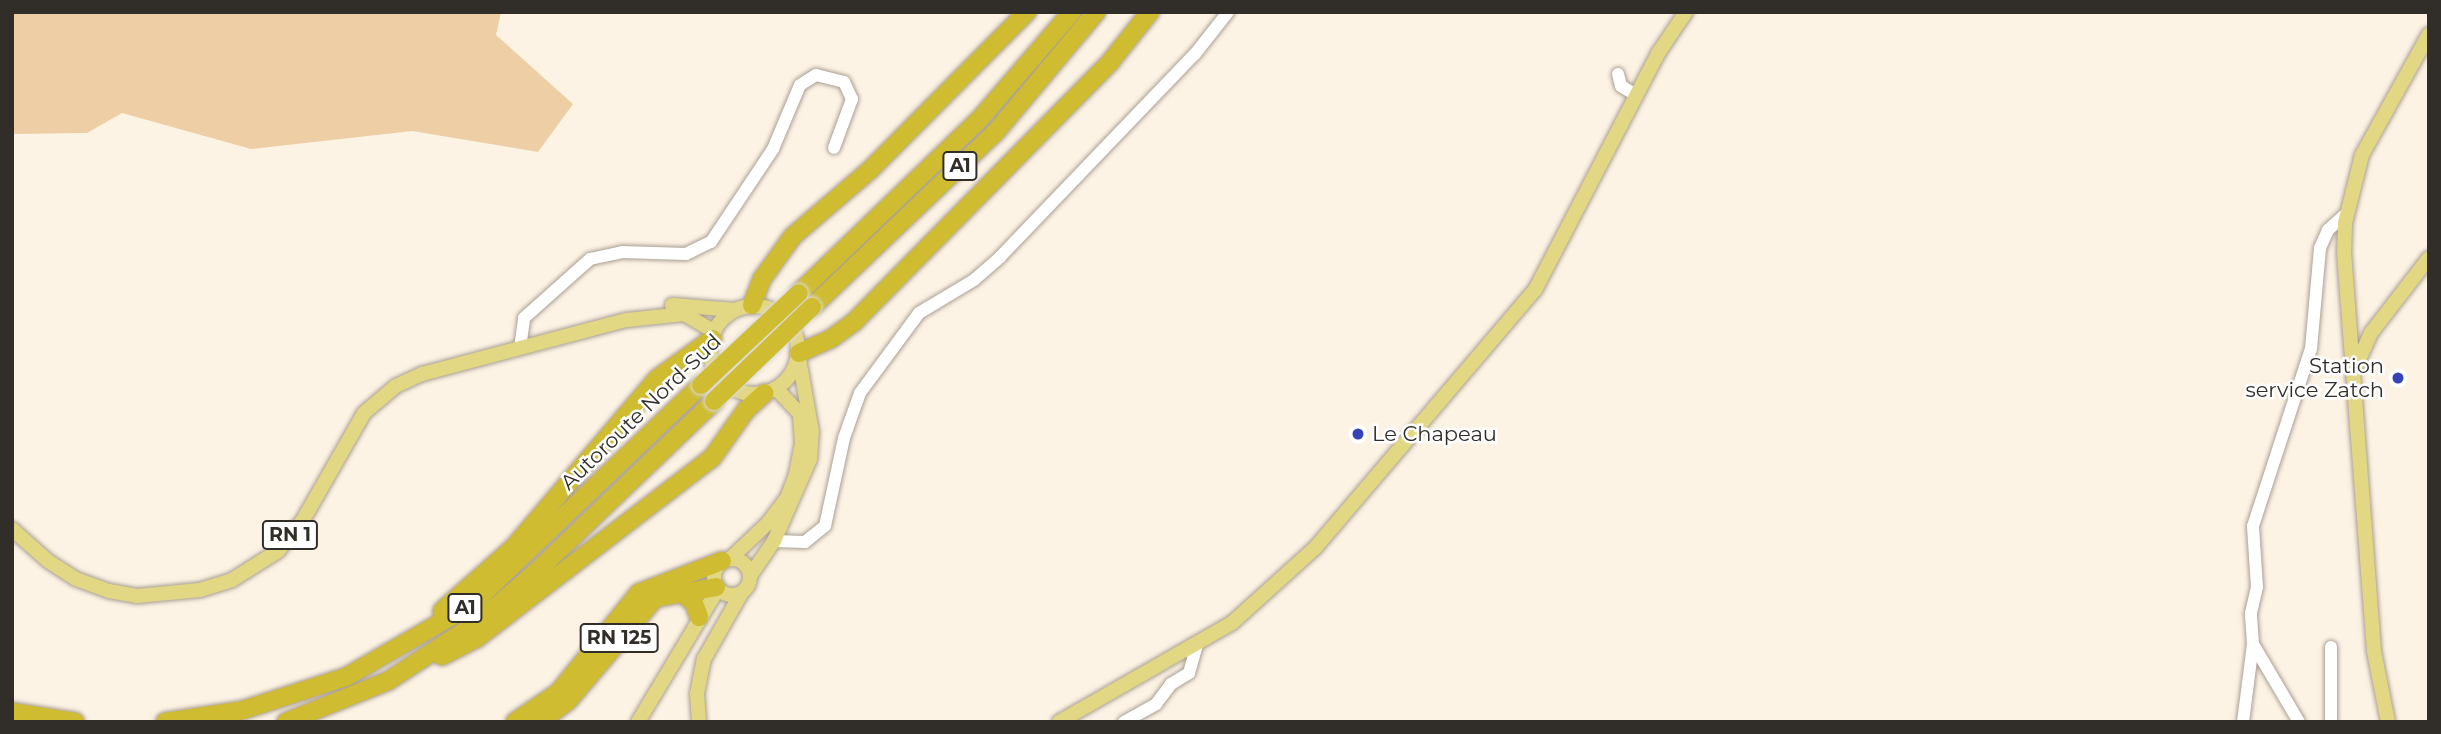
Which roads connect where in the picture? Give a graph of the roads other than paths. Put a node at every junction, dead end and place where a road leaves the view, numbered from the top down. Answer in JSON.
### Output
{"nodes":[{"id":1,"x":1027,"y":12,"type":"edge"},
{"id":2,"x":1072,"y":12,"type":"edge"},
{"id":3,"x":1096,"y":12,"type":"edge"},
{"id":4,"x":1150,"y":12,"type":"edge"},
{"id":5,"x":1228,"y":12,"type":"edge"},
{"id":6,"x":1686,"y":12,"type":"edge"},
{"id":7,"x":2429,"y":33,"type":"edge"},
{"id":8,"x":1618,"y":74,"type":"dead end"},
{"id":9,"x":1636,"y":95,"type":"junction"},
{"id":10,"x":834,"y":148,"type":"dead end"},
{"id":11,"x":2347,"y":213,"type":"junction"},
{"id":12,"x":2429,"y":258,"type":"edge"},
{"id":13,"x":762,"y":279,"type":"junction"},
{"id":14,"x":738,"y":308,"type":"junction"},
{"id":15,"x":2350,"y":324,"type":"junction"},
{"id":16,"x":2371,"y":333,"type":"junction"},
{"id":17,"x":713,"y":335,"type":"junction"},
{"id":18,"x":520,"y":348,"type":"junction"},
{"id":19,"x":798,"y":355,"type":"junction"},
{"id":20,"x":2353,"y":372,"type":"junction"},
{"id":21,"x":770,"y":391,"type":"junction"},
{"id":22,"x":12,"y":529,"type":"edge"},
{"id":23,"x":774,"y":541,"type":"junction"},
{"id":24,"x":726,"y":560,"type":"junction"},
{"id":25,"x":750,"y":576,"type":"junction"},
{"id":26,"x":725,"y":591,"type":"junction"},
{"id":27,"x":681,"y":592,"type":"junction"},
{"id":28,"x":699,"y":617,"type":"junction"},
{"id":29,"x":2253,"y":644,"type":"junction"},
{"id":30,"x":1197,"y":645,"type":"junction"},
{"id":31,"x":2331,"y":647,"type":"dead end"},
{"id":32,"x":371,"y":665,"type":"junction"},
{"id":33,"x":388,"y":681,"type":"junction"},
{"id":34,"x":12,"y":712,"type":"edge"},
{"id":35,"x":75,"y":722,"type":"edge"},
{"id":36,"x":165,"y":722,"type":"edge"},
{"id":37,"x":286,"y":722,"type":"edge"},
{"id":38,"x":515,"y":722,"type":"edge"},
{"id":39,"x":540,"y":722,"type":"edge"},
{"id":40,"x":638,"y":722,"type":"edge"},
{"id":41,"x":699,"y":722,"type":"edge"},
{"id":42,"x":1059,"y":722,"type":"edge"},
{"id":43,"x":1124,"y":722,"type":"edge"},
{"id":44,"x":2243,"y":722,"type":"edge"},
{"id":45,"x":2299,"y":722,"type":"edge"},
{"id":46,"x":2331,"y":722,"type":"edge"},
{"id":47,"x":2388,"y":722,"type":"edge"}],
"edges":[{"from":1,"to":13,"type":"highway"},
{"from":2,"to":32,"type":"highway","name":"Autoroute Nord-Sud","number":"A1","bridge":true},
{"from":3,"to":33,"type":"highway","name":"Autoroute Nord-Sud","number":"A1","bridge":true},
{"from":4,"to":19,"type":"highway"},
{"from":5,"to":23,"type":"street"},
{"from":6,"to":9,"type":"main road"},
{"from":7,"to":11,"type":"main road"},
{"from":8,"to":9,"type":"street"},
{"from":9,"to":30,"type":"main road"},
{"from":10,"to":18,"type":"street"},
{"from":11,"to":15,"type":"main road"},
{"from":11,"to":29,"type":"street"},
{"from":12,"to":16,"type":"main road"},
{"from":13,"to":14,"type":"highway"},
{"from":13,"to":14,"type":"main road"},
{"from":14,"to":17,"type":"main road"},
{"from":14,"to":18,"type":"main road","number":"RN 1"},
{"from":14,"to":19,"type":"main road"},
{"from":15,"to":16,"type":"street"},
{"from":15,"to":20,"type":"main road"},
{"from":16,"to":20,"type":"main road"},
{"from":17,"to":18,"type":"main road","number":"RN 1"},
{"from":17,"to":21,"type":"main road"},
{"from":17,"to":32,"type":"highway"},
{"from":18,"to":22,"type":"main road","number":"RN 1"},
{"from":19,"to":21,"type":"main road"},
{"from":19,"to":23,"type":"main road"},
{"from":20,"to":47,"type":"main road"},
{"from":21,"to":24,"type":"main road"},
{"from":21,"to":33,"type":"highway"},
{"from":23,"to":25,"type":"main road"},
{"from":24,"to":25,"type":"main road"},
{"from":24,"to":26,"type":"main road"},
{"from":24,"to":38,"type":"highway"},
{"from":25,"to":26,"type":"main road"},
{"from":26,"to":27,"type":"highway","number":"RN 125"},
{"from":26,"to":28,"type":"main road"},
{"from":26,"to":41,"type":"main road"},
{"from":27,"to":28,"type":"highway"},
{"from":27,"to":39,"type":"highway","number":"RN 125"},
{"from":28,"to":40,"type":"main road"},
{"from":29,"to":44,"type":"street"},
{"from":29,"to":45,"type":"street"},
{"from":30,"to":42,"type":"main road"},
{"from":30,"to":43,"type":"street"},
{"from":31,"to":46,"type":"street"},
{"from":32,"to":36,"type":"highway","name":"Autoroute Nord-Sud","number":"A1"},
{"from":33,"to":37,"type":"highway","name":"Autoroute Nord-Sud","number":"A1"},
{"from":34,"to":35,"type":"highway"}]}
